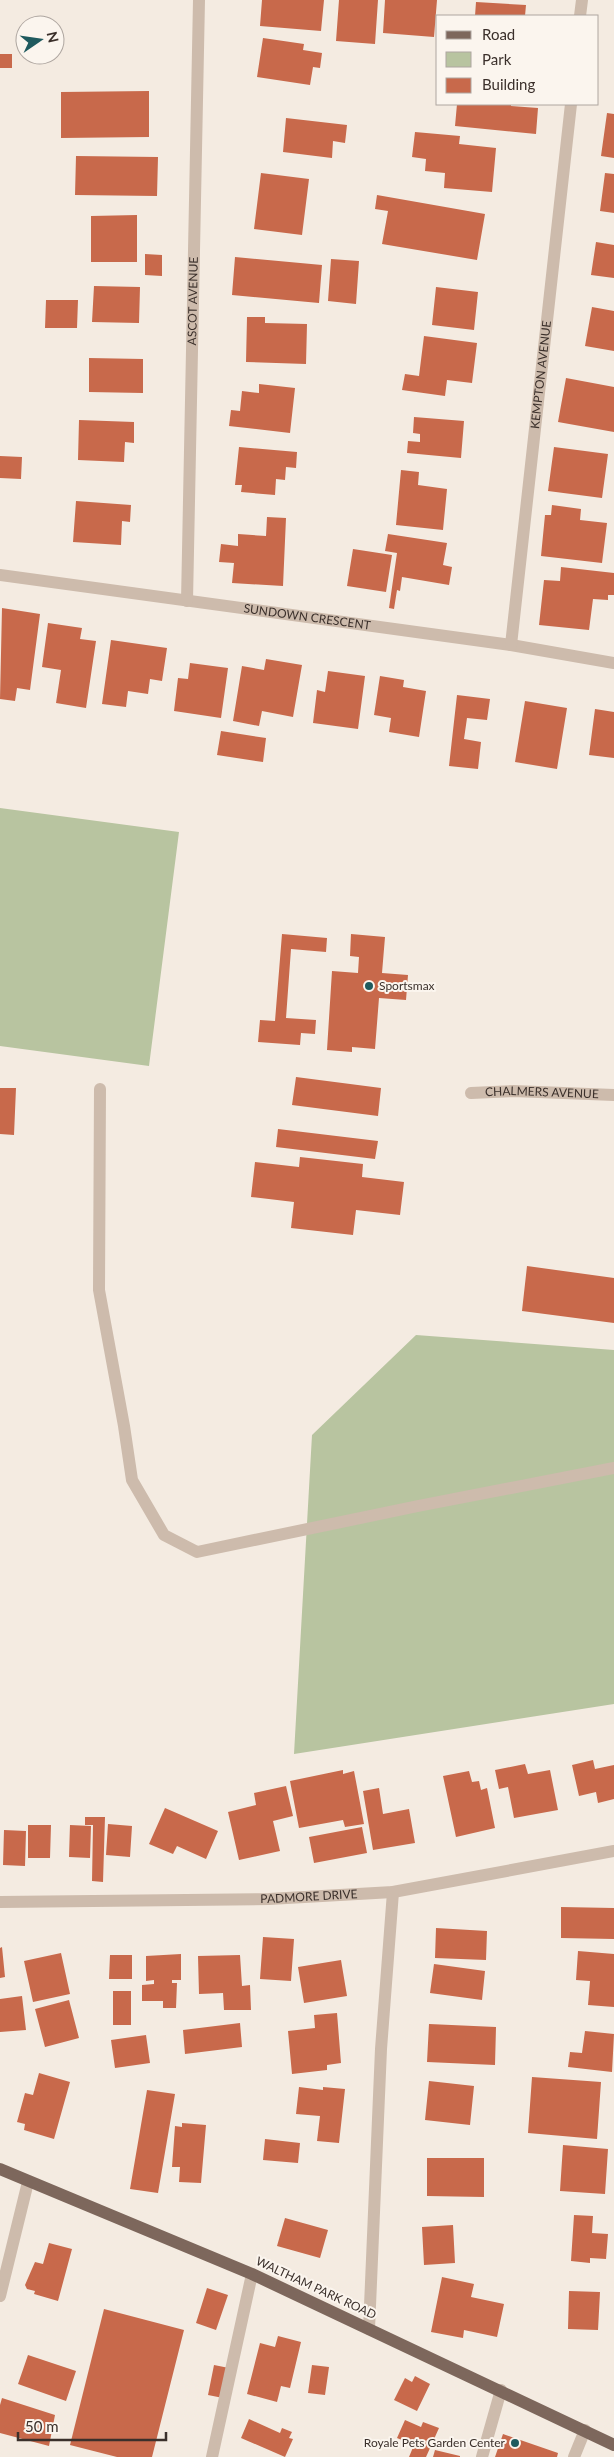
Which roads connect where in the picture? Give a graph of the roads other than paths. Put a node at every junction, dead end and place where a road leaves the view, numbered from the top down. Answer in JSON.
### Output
{"nodes":[{"id":1,"x":199,"y":0,"type":"edge"},
{"id":2,"x":582,"y":0,"type":"edge"},
{"id":3,"x":580,"y":15,"type":"edge"},
{"id":4,"x":571,"y":105,"type":"edge"},
{"id":5,"x":0,"y":575,"type":"edge"},
{"id":6,"x":187,"y":601,"type":"junction"},
{"id":7,"x":511,"y":645,"type":"junction"},
{"id":8,"x":614,"y":663,"type":"edge"},
{"id":9,"x":100,"y":1089,"type":"dead end"},
{"id":10,"x":471,"y":1093,"type":"dead end"},
{"id":11,"x":614,"y":1095,"type":"edge"},
{"id":12,"x":614,"y":1468,"type":"edge"},
{"id":13,"x":614,"y":1851,"type":"edge"},
{"id":14,"x":394,"y":1892,"type":"junction"},
{"id":15,"x":0,"y":1902,"type":"edge"},
{"id":16,"x":0,"y":2169,"type":"edge"},
{"id":17,"x":28,"y":2182,"type":"junction"},
{"id":18,"x":252,"y":2274,"type":"junction"},
{"id":19,"x":0,"y":2296,"type":"edge"},
{"id":20,"x":369,"y":2329,"type":"junction"},
{"id":21,"x":501,"y":2390,"type":"junction"},
{"id":22,"x":585,"y":2430,"type":"junction"},
{"id":23,"x":614,"y":2445,"type":"edge"},
{"id":24,"x":212,"y":2457,"type":"edge"},
{"id":25,"x":482,"y":2457,"type":"edge"},
{"id":26,"x":574,"y":2457,"type":"edge"}],
"edges":[{"from":1,"to":6,"type":"street","name":"ASCOT AVENUE"},
{"from":2,"to":3,"type":"street"},
{"from":4,"to":7,"type":"street","name":"KEMPTON AVENUE"},
{"from":5,"to":6,"type":"street","name":"SUNDOWN CRESCENT"},
{"from":6,"to":7,"type":"street","name":"SUNDOWN CRESCENT"},
{"from":7,"to":8,"type":"street","name":"SUNDOWN CRESCENT"},
{"from":9,"to":12,"type":"street"},
{"from":10,"to":11,"type":"street","name":"CHALMERS AVENUE"},
{"from":13,"to":14,"type":"street","name":"PADMORE DRIVE"},
{"from":14,"to":15,"type":"street","name":"PADMORE DRIVE"},
{"from":14,"to":20,"type":"street"},
{"from":16,"to":17,"type":"main road","name":"WALTHAM PARK ROAD"},
{"from":17,"to":18,"type":"main road","name":"WALTHAM PARK ROAD"},
{"from":17,"to":19,"type":"street"},
{"from":18,"to":20,"type":"main road","name":"WALTHAM PARK ROAD"},
{"from":18,"to":24,"type":"street"},
{"from":20,"to":21,"type":"main road","name":"WALTHAM PARK ROAD"},
{"from":21,"to":22,"type":"main road","name":"WALTHAM PARK ROAD"},
{"from":21,"to":25,"type":"street"},
{"from":22,"to":23,"type":"main road","name":"WALTHAM PARK ROAD"},
{"from":22,"to":26,"type":"street"}]}
